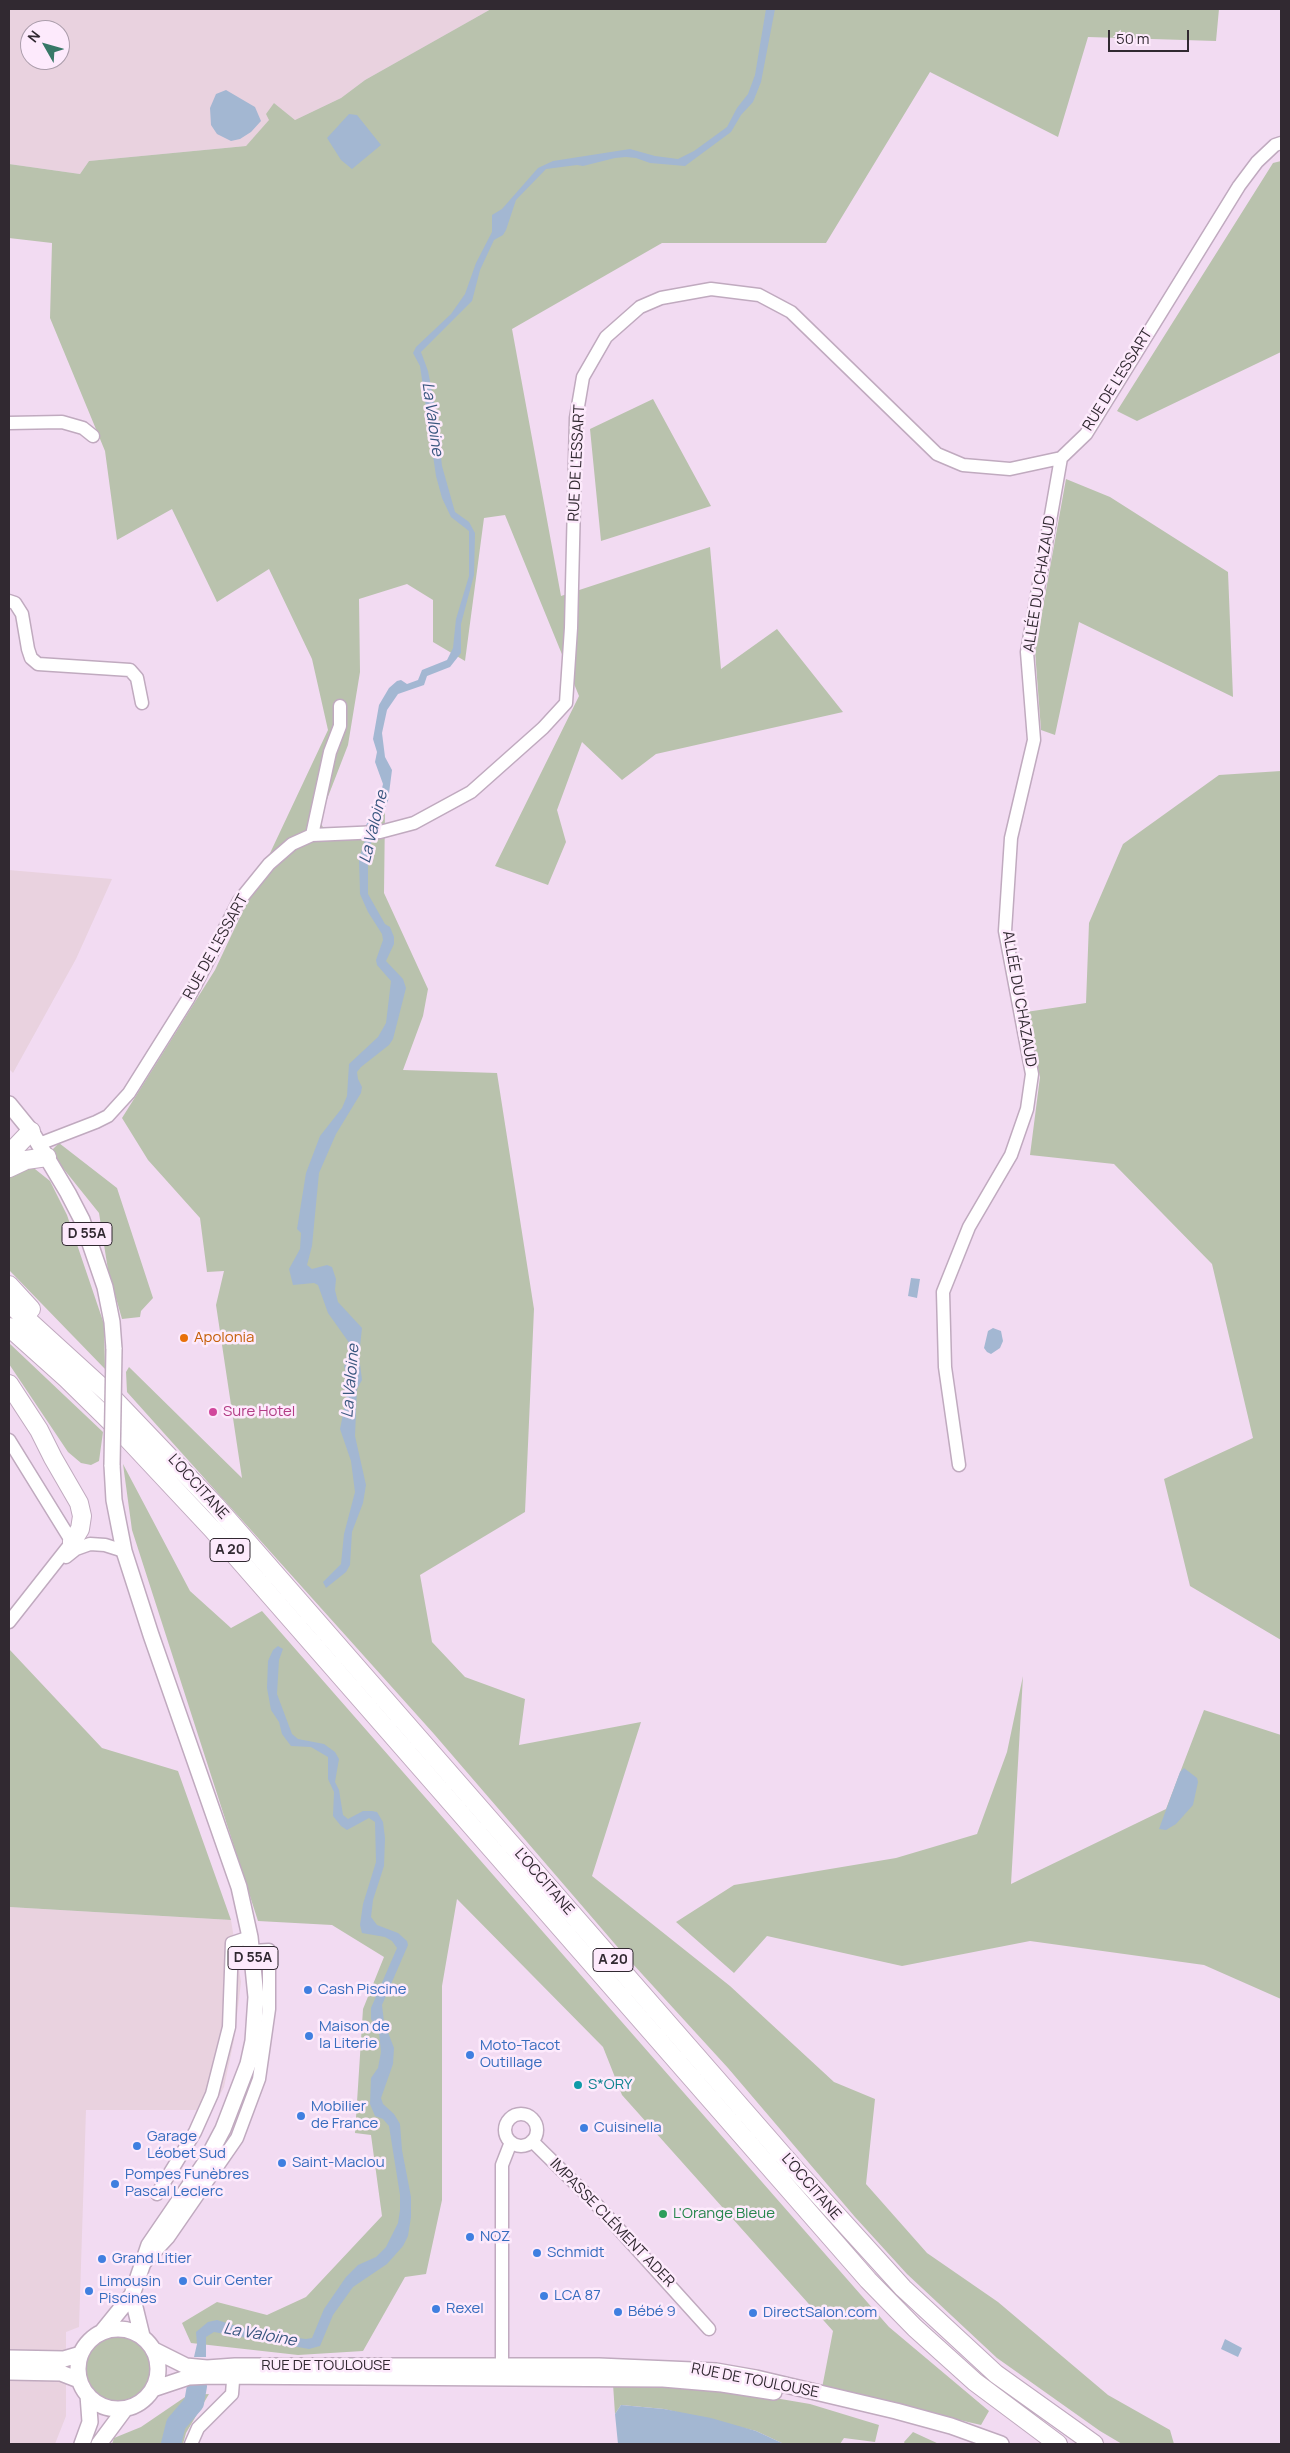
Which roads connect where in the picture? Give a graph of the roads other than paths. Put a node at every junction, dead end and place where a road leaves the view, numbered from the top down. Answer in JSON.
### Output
{"nodes":[{"id":1,"x":1281,"y":143,"type":"edge"},
{"id":2,"x":9,"y":423,"type":"edge"},
{"id":3,"x":93,"y":436,"type":"dead end"},
{"id":4,"x":1061,"y":458,"type":"junction"},
{"id":5,"x":9,"y":600,"type":"edge"},
{"id":6,"x":142,"y":703,"type":"dead end"},
{"id":7,"x":340,"y":706,"type":"dead end"},
{"id":8,"x":312,"y":836,"type":"junction"},
{"id":9,"x":9,"y":1104,"type":"edge"},
{"id":10,"x":39,"y":1144,"type":"junction"},
{"id":11,"x":9,"y":1154,"type":"edge"},
{"id":12,"x":9,"y":1168,"type":"edge"},
{"id":13,"x":9,"y":1285,"type":"edge"},
{"id":14,"x":9,"y":1303,"type":"edge"},
{"id":15,"x":9,"y":1327,"type":"edge"},
{"id":16,"x":60,"y":1347,"type":"junction"},
{"id":17,"x":9,"y":1384,"type":"edge"},
{"id":18,"x":9,"y":1440,"type":"edge"},
{"id":19,"x":959,"y":1465,"type":"dead end"},
{"id":20,"x":72,"y":1542,"type":"junction"},
{"id":21,"x":124,"y":1551,"type":"junction"},
{"id":22,"x":50,"y":1569,"type":"junction"},
{"id":23,"x":9,"y":1622,"type":"edge"},
{"id":24,"x":281,"y":1943,"type":"dead end"},
{"id":25,"x":251,"y":1944,"type":"junction"},
{"id":26,"x":270,"y":1950,"type":"junction"},
{"id":27,"x":532,"y":2141,"type":"junction"},
{"id":28,"x":511,"y":2142,"type":"junction"},
{"id":29,"x":157,"y":2194,"type":"dead end"},
{"id":30,"x":140,"y":2269,"type":"junction"},
{"id":31,"x":132,"y":2295,"type":"junction"},
{"id":32,"x":709,"y":2329,"type":"dead end"},
{"id":33,"x":102,"y":2332,"type":"junction"},
{"id":34,"x":142,"y":2336,"type":"junction"},
{"id":35,"x":154,"y":2350,"type":"junction"},
{"id":36,"x":81,"y":2354,"type":"junction"},
{"id":37,"x":9,"y":2358,"type":"edge"},
{"id":38,"x":9,"y":2372,"type":"edge"},
{"id":39,"x":234,"y":2372,"type":"junction"},
{"id":40,"x":502,"y":2372,"type":"junction"},
{"id":41,"x":79,"y":2380,"type":"junction"},
{"id":42,"x":153,"y":2388,"type":"junction"},
{"id":43,"x":88,"y":2395,"type":"junction"},
{"id":44,"x":125,"y":2409,"type":"junction"},
{"id":45,"x":82,"y":2444,"type":"edge"},
{"id":46,"x":99,"y":2444,"type":"edge"},
{"id":47,"x":191,"y":2444,"type":"edge"},
{"id":48,"x":975,"y":2444,"type":"edge"},
{"id":49,"x":1001,"y":2444,"type":"edge"},
{"id":50,"x":1058,"y":2444,"type":"edge"},
{"id":51,"x":1094,"y":2444,"type":"edge"}],
"edges":[{"from":1,"to":4,"type":"street","name":"RUE DE L'ESSART"},
{"from":2,"to":3,"type":"street"},
{"from":4,"to":8,"type":"street","name":"RUE DE L'ESSART"},
{"from":4,"to":19,"type":"street","name":"ALLÉE DU CHAZAUD"},
{"from":5,"to":6,"type":"street"},
{"from":7,"to":8,"type":"street"},
{"from":8,"to":10,"type":"street","name":"RUE DE L'ESSART"},
{"from":9,"to":10,"type":"main road","number":"D 55A"},
{"from":10,"to":11,"type":"highway"},
{"from":10,"to":12,"type":"highway"},
{"from":10,"to":21,"type":"main road","number":"D 55A","bridge":true},
{"from":13,"to":16,"type":"highway"},
{"from":14,"to":16,"type":"highway","name":"L'OCCITANE","number":"A 20"},
{"from":15,"to":50,"type":"highway","name":"L'OCCITANE","number":"A 20"},
{"from":16,"to":51,"type":"highway","name":"L'OCCITANE","number":"A 20"},
{"from":17,"to":20,"type":"highway"},
{"from":18,"to":20,"type":"street"},
{"from":20,"to":22,"type":"street"},
{"from":21,"to":22,"type":"street"},
{"from":21,"to":25,"type":"main road","number":"D 55A"},
{"from":22,"to":23,"type":"street"},
{"from":24,"to":26,"type":"street"},
{"from":25,"to":26,"type":"street"},
{"from":25,"to":29,"type":"street"},
{"from":25,"to":30,"type":"main road","number":"D 55A"},
{"from":26,"to":30,"type":"street"},
{"from":27,"to":28,"type":"street"},
{"from":27,"to":28,"type":"street"},
{"from":27,"to":32,"type":"street","name":"IMPASSE CLÉMENT ADER"},
{"from":28,"to":40,"type":"street"},
{"from":30,"to":31,"type":"main road","number":"D 55A"},
{"from":31,"to":33,"type":"main road","number":"D 55A"},
{"from":31,"to":34,"type":"main road"},
{"from":33,"to":34,"type":"main road"},
{"from":33,"to":36,"type":"main road"},
{"from":34,"to":35,"type":"main road","name":"RUE DE TOULOUSE"},
{"from":35,"to":39,"type":"main road","name":"RUE DE TOULOUSE"},
{"from":35,"to":42,"type":"main road"},
{"from":36,"to":37,"type":"main road"},
{"from":36,"to":41,"type":"main road"},
{"from":38,"to":41,"type":"main road"},
{"from":39,"to":40,"type":"main road","name":"RUE DE TOULOUSE"},
{"from":39,"to":42,"type":"main road","name":"RUE DE TOULOUSE"},
{"from":39,"to":47,"type":"street"},
{"from":40,"to":48,"type":"main road","name":"RUE DE TOULOUSE"},
{"from":40,"to":49,"type":"main road","name":"RUE DE TOULOUSE"},
{"from":41,"to":43,"type":"main road"},
{"from":42,"to":44,"type":"main road","name":"RUE DE TOULOUSE"},
{"from":43,"to":44,"type":"main road"},
{"from":43,"to":45,"type":"main road"},
{"from":44,"to":46,"type":"main road"}]}
